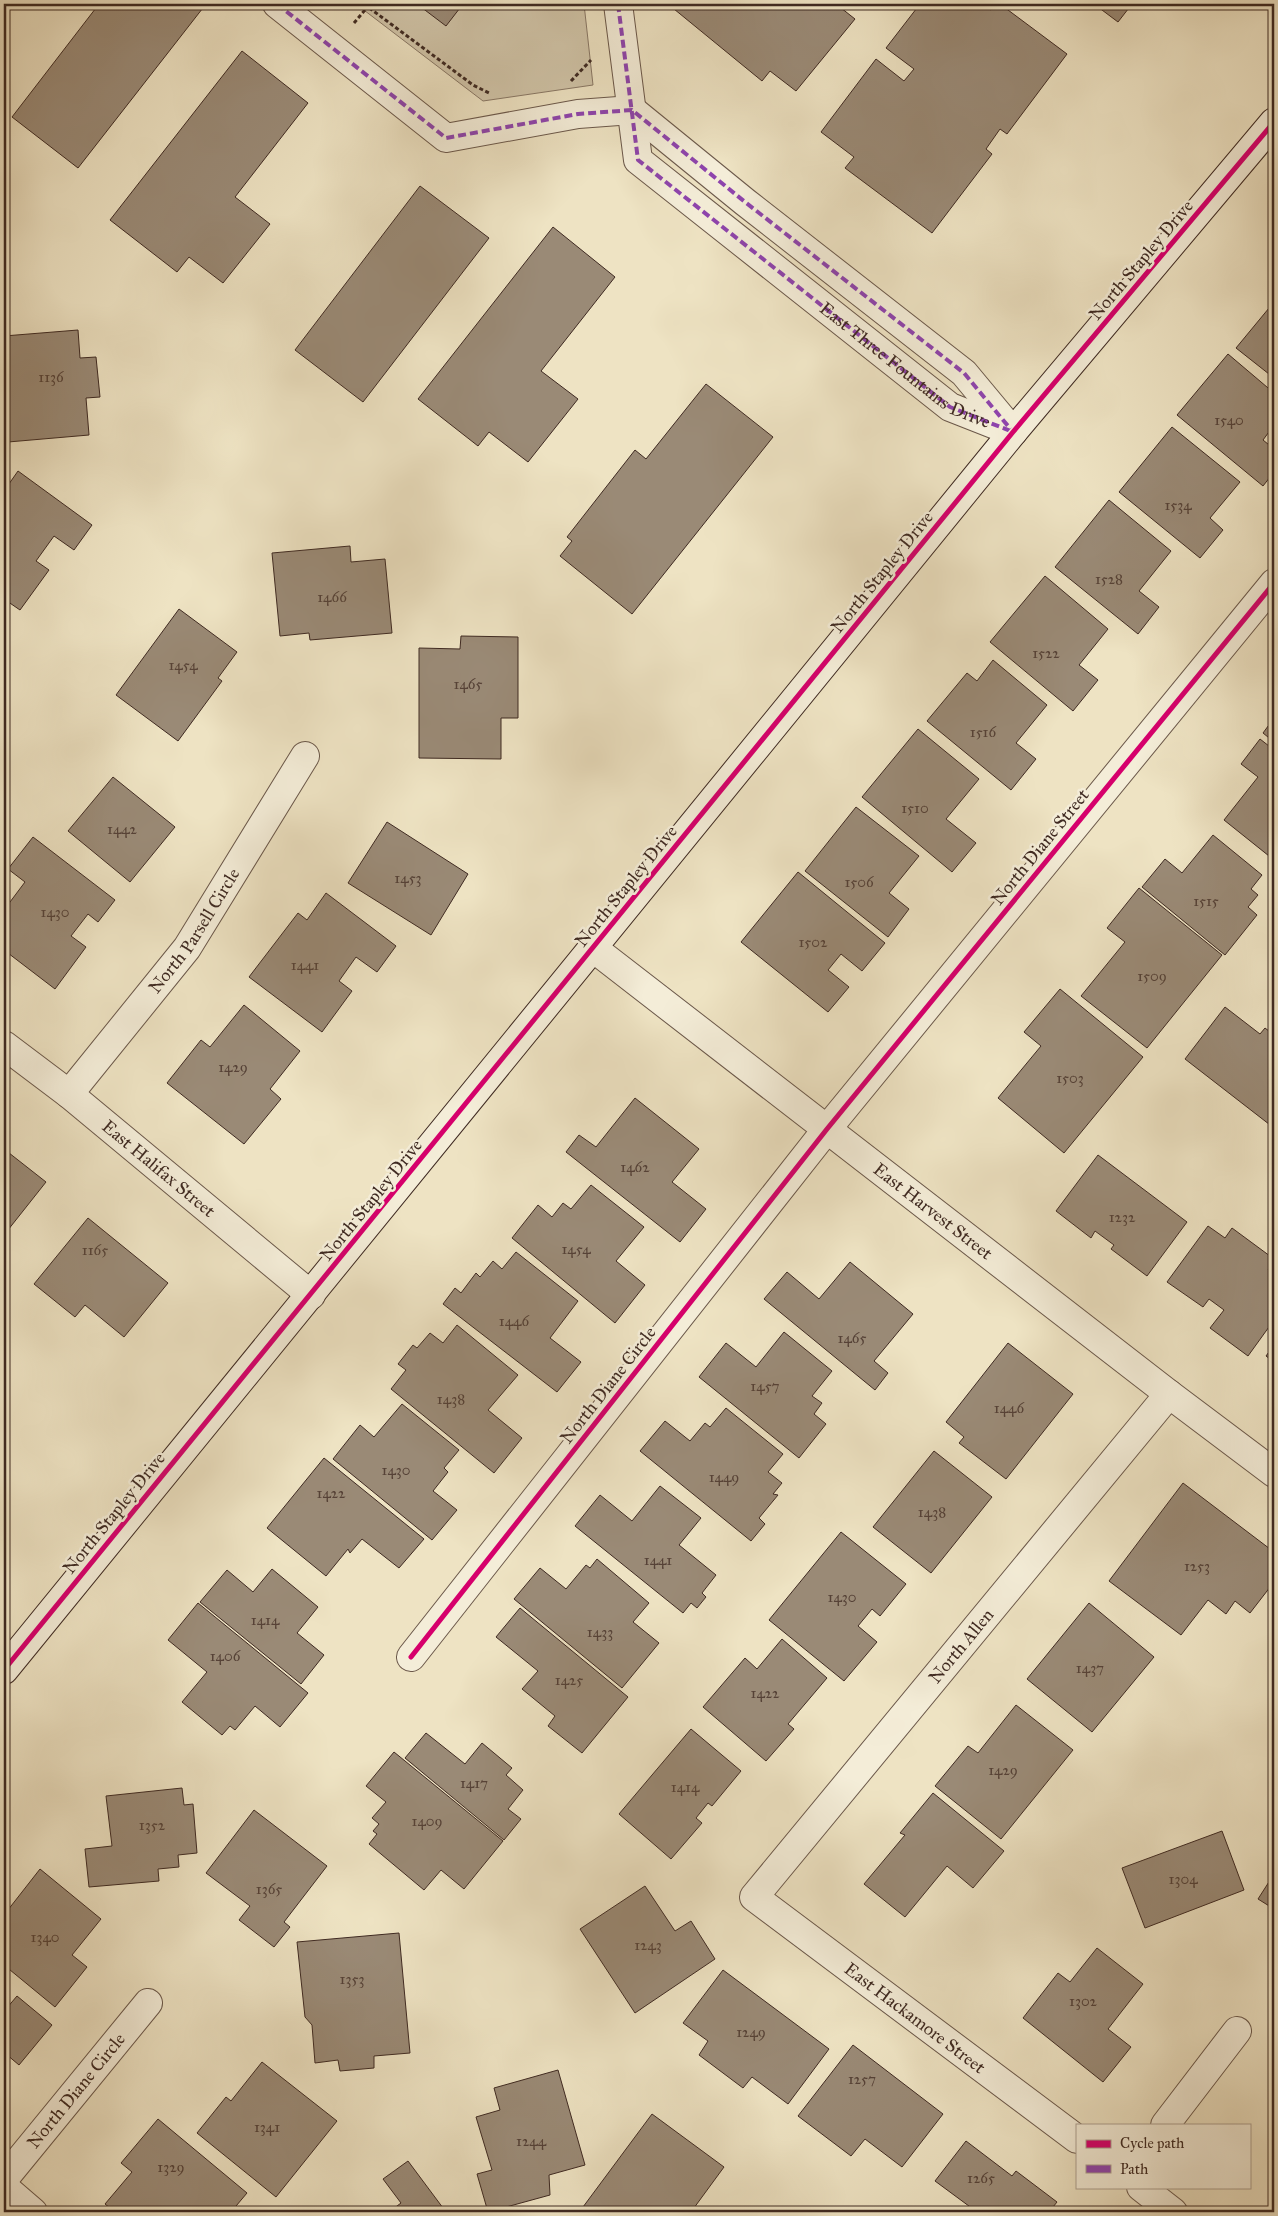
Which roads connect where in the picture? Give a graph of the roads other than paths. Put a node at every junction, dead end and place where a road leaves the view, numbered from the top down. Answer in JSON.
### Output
{"nodes":[{"id":1,"x":276,"y":4,"type":"edge"},
{"id":2,"x":618,"y":4,"type":"edge"},
{"id":3,"x":632,"y":110,"type":"junction"},
{"id":4,"x":1274,"y":122,"type":"edge"},
{"id":5,"x":1013,"y":432,"type":"junction"},
{"id":6,"x":1274,"y":583,"type":"edge"},
{"id":7,"x":305,"y":756,"type":"dead end"},
{"id":8,"x":593,"y":948,"type":"junction"},
{"id":9,"x":4,"y":1045,"type":"edge"},
{"id":10,"x":68,"y":1094,"type":"junction"},
{"id":11,"x":827,"y":1129,"type":"junction"},
{"id":12,"x":311,"y":1295,"type":"junction"},
{"id":13,"x":1168,"y":1394,"type":"junction"},
{"id":14,"x":1274,"y":1473,"type":"edge"},
{"id":15,"x":411,"y":1657,"type":"dead end"},
{"id":16,"x":4,"y":1670,"type":"edge"},
{"id":17,"x":754,"y":1897,"type":"joint"},
{"id":18,"x":148,"y":2003,"type":"dead end"},
{"id":19,"x":1237,"y":2031,"type":"dead end"},
{"id":20,"x":1166,"y":2124,"type":"edge"},
{"id":21,"x":1076,"y":2138,"type":"edge"},
{"id":22,"x":4,"y":2179,"type":"edge"},
{"id":23,"x":4,"y":2187,"type":"edge"},
{"id":24,"x":1142,"y":2188,"type":"edge"},
{"id":25,"x":33,"y":2212,"type":"edge"},
{"id":26,"x":1173,"y":2212,"type":"edge"}],
"edges":[{"from":1,"to":3,"type":"street"},
{"from":2,"to":3,"type":"street"},
{"from":3,"to":5,"type":"street","name":"East Three Fountains Drive"},
{"from":4,"to":5,"type":"street","name":"North Stapley Drive"},
{"from":5,"to":8,"type":"street","name":"North Stapley Drive"},
{"from":6,"to":11,"type":"street","name":"North Diane Street"},
{"from":7,"to":10,"type":"street","name":"North Parsell Circle"},
{"from":8,"to":11,"type":"street","name":"East Harvest Street"},
{"from":8,"to":12,"type":"street","name":"North Stapley Drive"},
{"from":9,"to":10,"type":"street","name":"East Halifax Street"},
{"from":10,"to":12,"type":"street","name":"East Halifax Street"},
{"from":11,"to":13,"type":"street","name":"East Harvest Street"},
{"from":11,"to":15,"type":"street","name":"North Diane Circle"},
{"from":12,"to":16,"type":"street","name":"North Stapley Drive"},
{"from":13,"to":14,"type":"street","name":"East Harvest Street"},
{"from":13,"to":17,"type":"street","name":"North Allen"},
{"from":17,"to":21,"type":"street","name":"East Hackamore Street"},
{"from":18,"to":22,"type":"street","name":"North Diane Circle"},
{"from":19,"to":20,"type":"street"},
{"from":23,"to":25,"type":"street"},
{"from":24,"to":26,"type":"street"}]}
